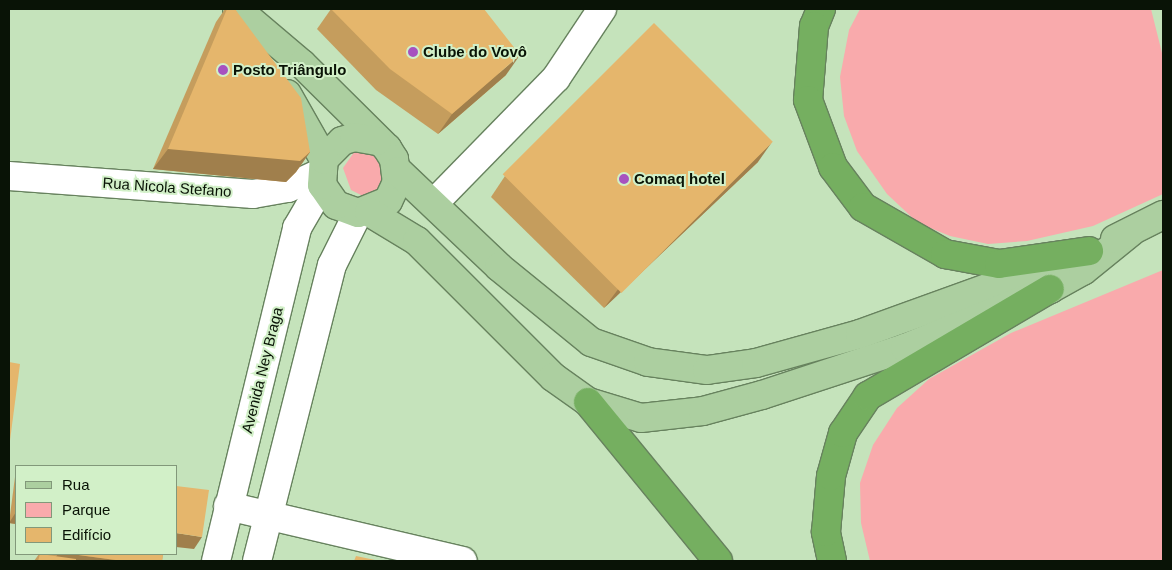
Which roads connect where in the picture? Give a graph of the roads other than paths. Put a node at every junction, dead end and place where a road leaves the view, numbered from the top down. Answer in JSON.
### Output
{"nodes":[{"id":1,"x":602,"y":9,"type":"edge"},
{"id":2,"x":821,"y":9,"type":"edge"},
{"id":3,"x":246,"y":18,"type":"edge"},
{"id":4,"x":377,"y":141,"type":"junction"},
{"id":5,"x":398,"y":171,"type":"junction"},
{"id":6,"x":323,"y":172,"type":"junction"},
{"id":7,"x":9,"y":176,"type":"edge"},
{"id":8,"x":435,"y":202,"type":"junction"},
{"id":9,"x":363,"y":213,"type":"junction"},
{"id":10,"x":1163,"y":215,"type":"edge"},
{"id":11,"x":1131,"y":232,"type":"junction"},
{"id":12,"x":1089,"y":251,"type":"junction"},
{"id":13,"x":1050,"y":290,"type":"junction"},
{"id":14,"x":588,"y":402,"type":"junction"},
{"id":15,"x":228,"y":506,"type":"junction"},
{"id":16,"x":266,"y":512,"type":"junction"},
{"id":17,"x":216,"y":561,"type":"edge"},
{"id":18,"x":256,"y":561,"type":"edge"},
{"id":19,"x":463,"y":561,"type":"edge"},
{"id":20,"x":718,"y":561,"type":"edge"},
{"id":21,"x":832,"y":561,"type":"edge"}],
"edges":[{"from":1,"to":8,"type":"street"},
{"from":2,"to":12,"type":"highway"},
{"from":3,"to":4,"type":"main road"},
{"from":3,"to":6,"type":"main road"},
{"from":4,"to":5,"type":"main road"},
{"from":4,"to":6,"type":"main road"},
{"from":5,"to":8,"type":"main road"},
{"from":5,"to":9,"type":"main road"},
{"from":6,"to":7,"type":"street","name":"Rua Nicola Stefano"},
{"from":6,"to":9,"type":"main road"},
{"from":6,"to":15,"type":"street","name":"Avenida Ney Braga"},
{"from":8,"to":12,"type":"main road"},
{"from":9,"to":14,"type":"main road"},
{"from":9,"to":16,"type":"street"},
{"from":10,"to":11,"type":"main road"},
{"from":11,"to":12,"type":"main road"},
{"from":11,"to":13,"type":"main road"},
{"from":13,"to":14,"type":"main road"},
{"from":13,"to":21,"type":"highway"},
{"from":14,"to":20,"type":"highway"},
{"from":15,"to":16,"type":"street"},
{"from":15,"to":17,"type":"street","name":"Avenida Ney Braga"},
{"from":16,"to":18,"type":"street"},
{"from":16,"to":19,"type":"street"}]}
